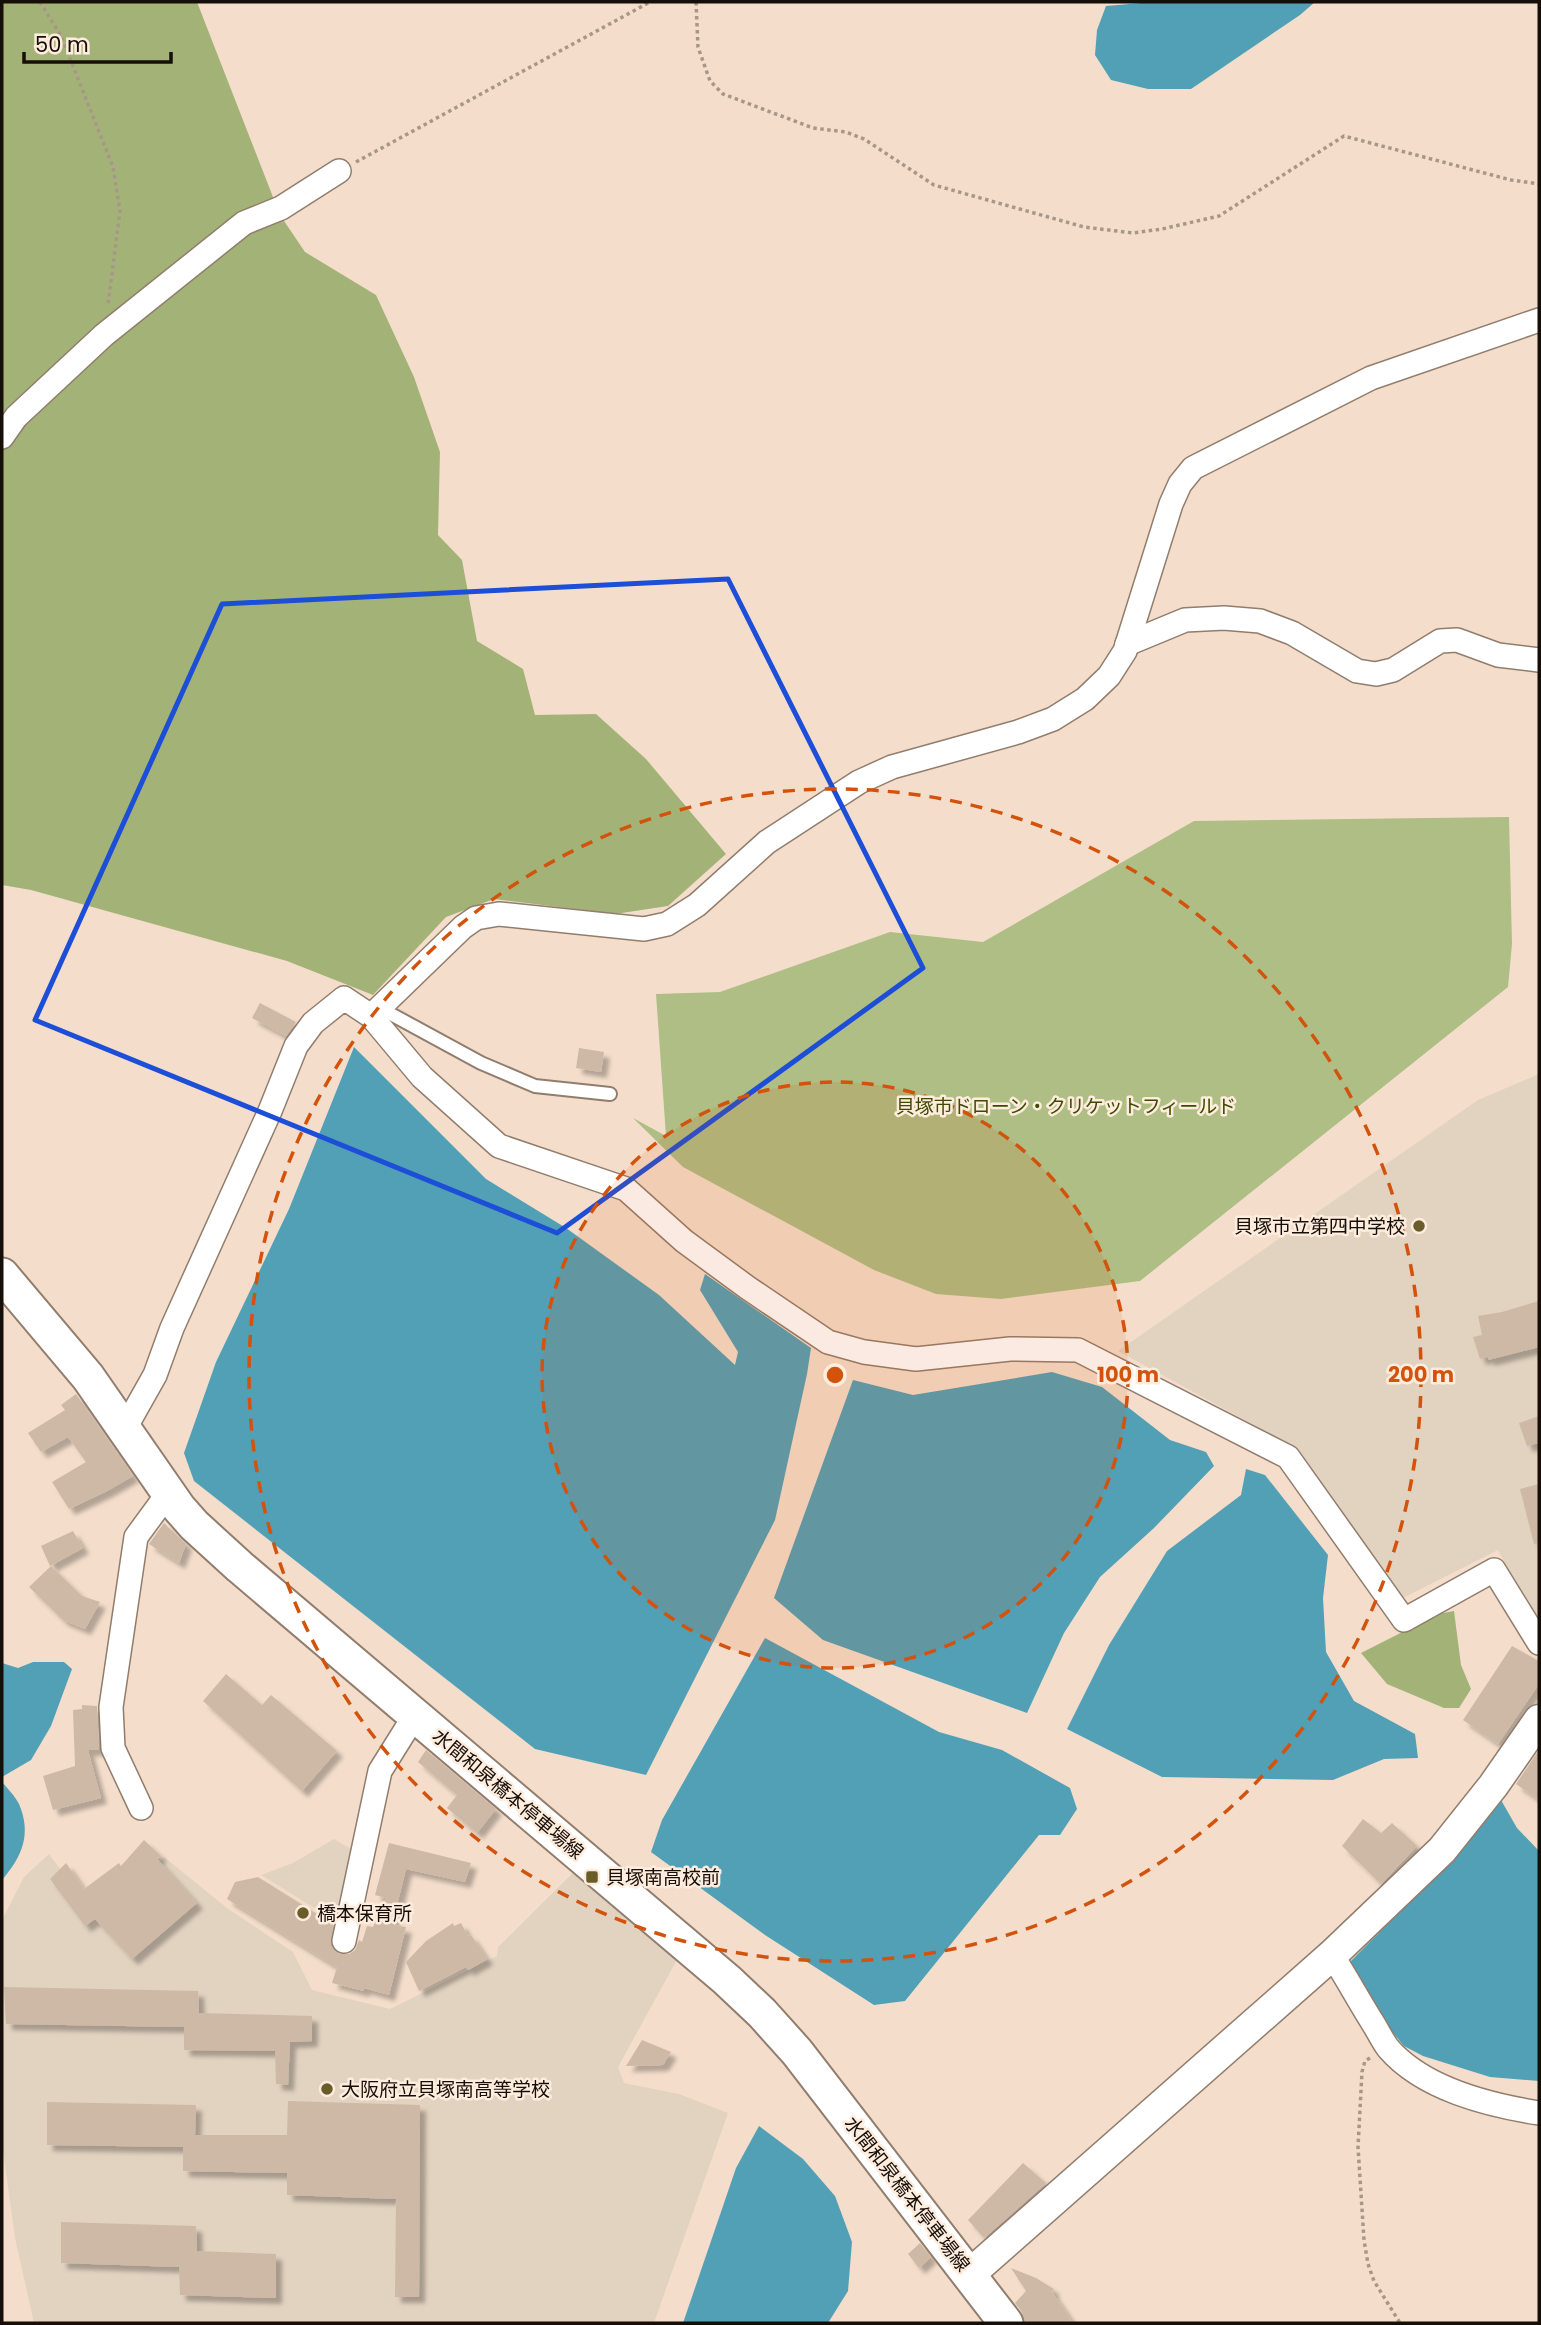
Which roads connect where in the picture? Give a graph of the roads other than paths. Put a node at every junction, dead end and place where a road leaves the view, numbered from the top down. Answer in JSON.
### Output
{"nodes":[{"id":1,"x":339,"y":171,"type":"road end"},
{"id":2,"x":1539,"y":320,"type":"edge"},
{"id":3,"x":2,"y":437,"type":"edge"},
{"id":4,"x":1127,"y":644,"type":"junction"},
{"id":5,"x":1539,"y":660,"type":"edge"},
{"id":6,"x":380,"y":1014,"type":"junction"},
{"id":7,"x":610,"y":1094,"type":"dead end"},
{"id":8,"x":2,"y":1275,"type":"edge"},
{"id":9,"x":124,"y":1430,"type":"junction"},
{"id":10,"x":169,"y":1492,"type":"junction"},
{"id":11,"x":1539,"y":1643,"type":"edge"},
{"id":12,"x":415,"y":1715,"type":"junction"},
{"id":13,"x":1539,"y":1720,"type":"edge"},
{"id":14,"x":141,"y":1808,"type":"dead end"},
{"id":15,"x":344,"y":1941,"type":"dead end"},
{"id":16,"x":1332,"y":1955,"type":"junction"},
{"id":17,"x":1539,"y":2113,"type":"edge"},
{"id":18,"x":970,"y":2274,"type":"junction"},
{"id":19,"x":1006,"y":2323,"type":"edge"}],
"edges":[{"from":1,"to":3,"type":"street"},
{"from":2,"to":4,"type":"street"},
{"from":4,"to":5,"type":"street"},
{"from":4,"to":6,"type":"street"},
{"from":6,"to":7,"type":"lane"},
{"from":6,"to":9,"type":"street"},
{"from":6,"to":11,"type":"street"},
{"from":8,"to":9,"type":"main road","name":"水間和泉橋本停車場線"},
{"from":9,"to":10,"type":"main road","name":"水間和泉橋本停車場線"},
{"from":10,"to":12,"type":"main road","name":"水間和泉橋本停車場線"},
{"from":10,"to":14,"type":"street"},
{"from":12,"to":15,"type":"street"},
{"from":12,"to":18,"type":"main road","name":"水間和泉橋本停車場線"},
{"from":13,"to":16,"type":"street"},
{"from":16,"to":17,"type":"street"},
{"from":16,"to":18,"type":"street"},
{"from":18,"to":19,"type":"main road","name":"水間和泉橋本停車場線"}]}
